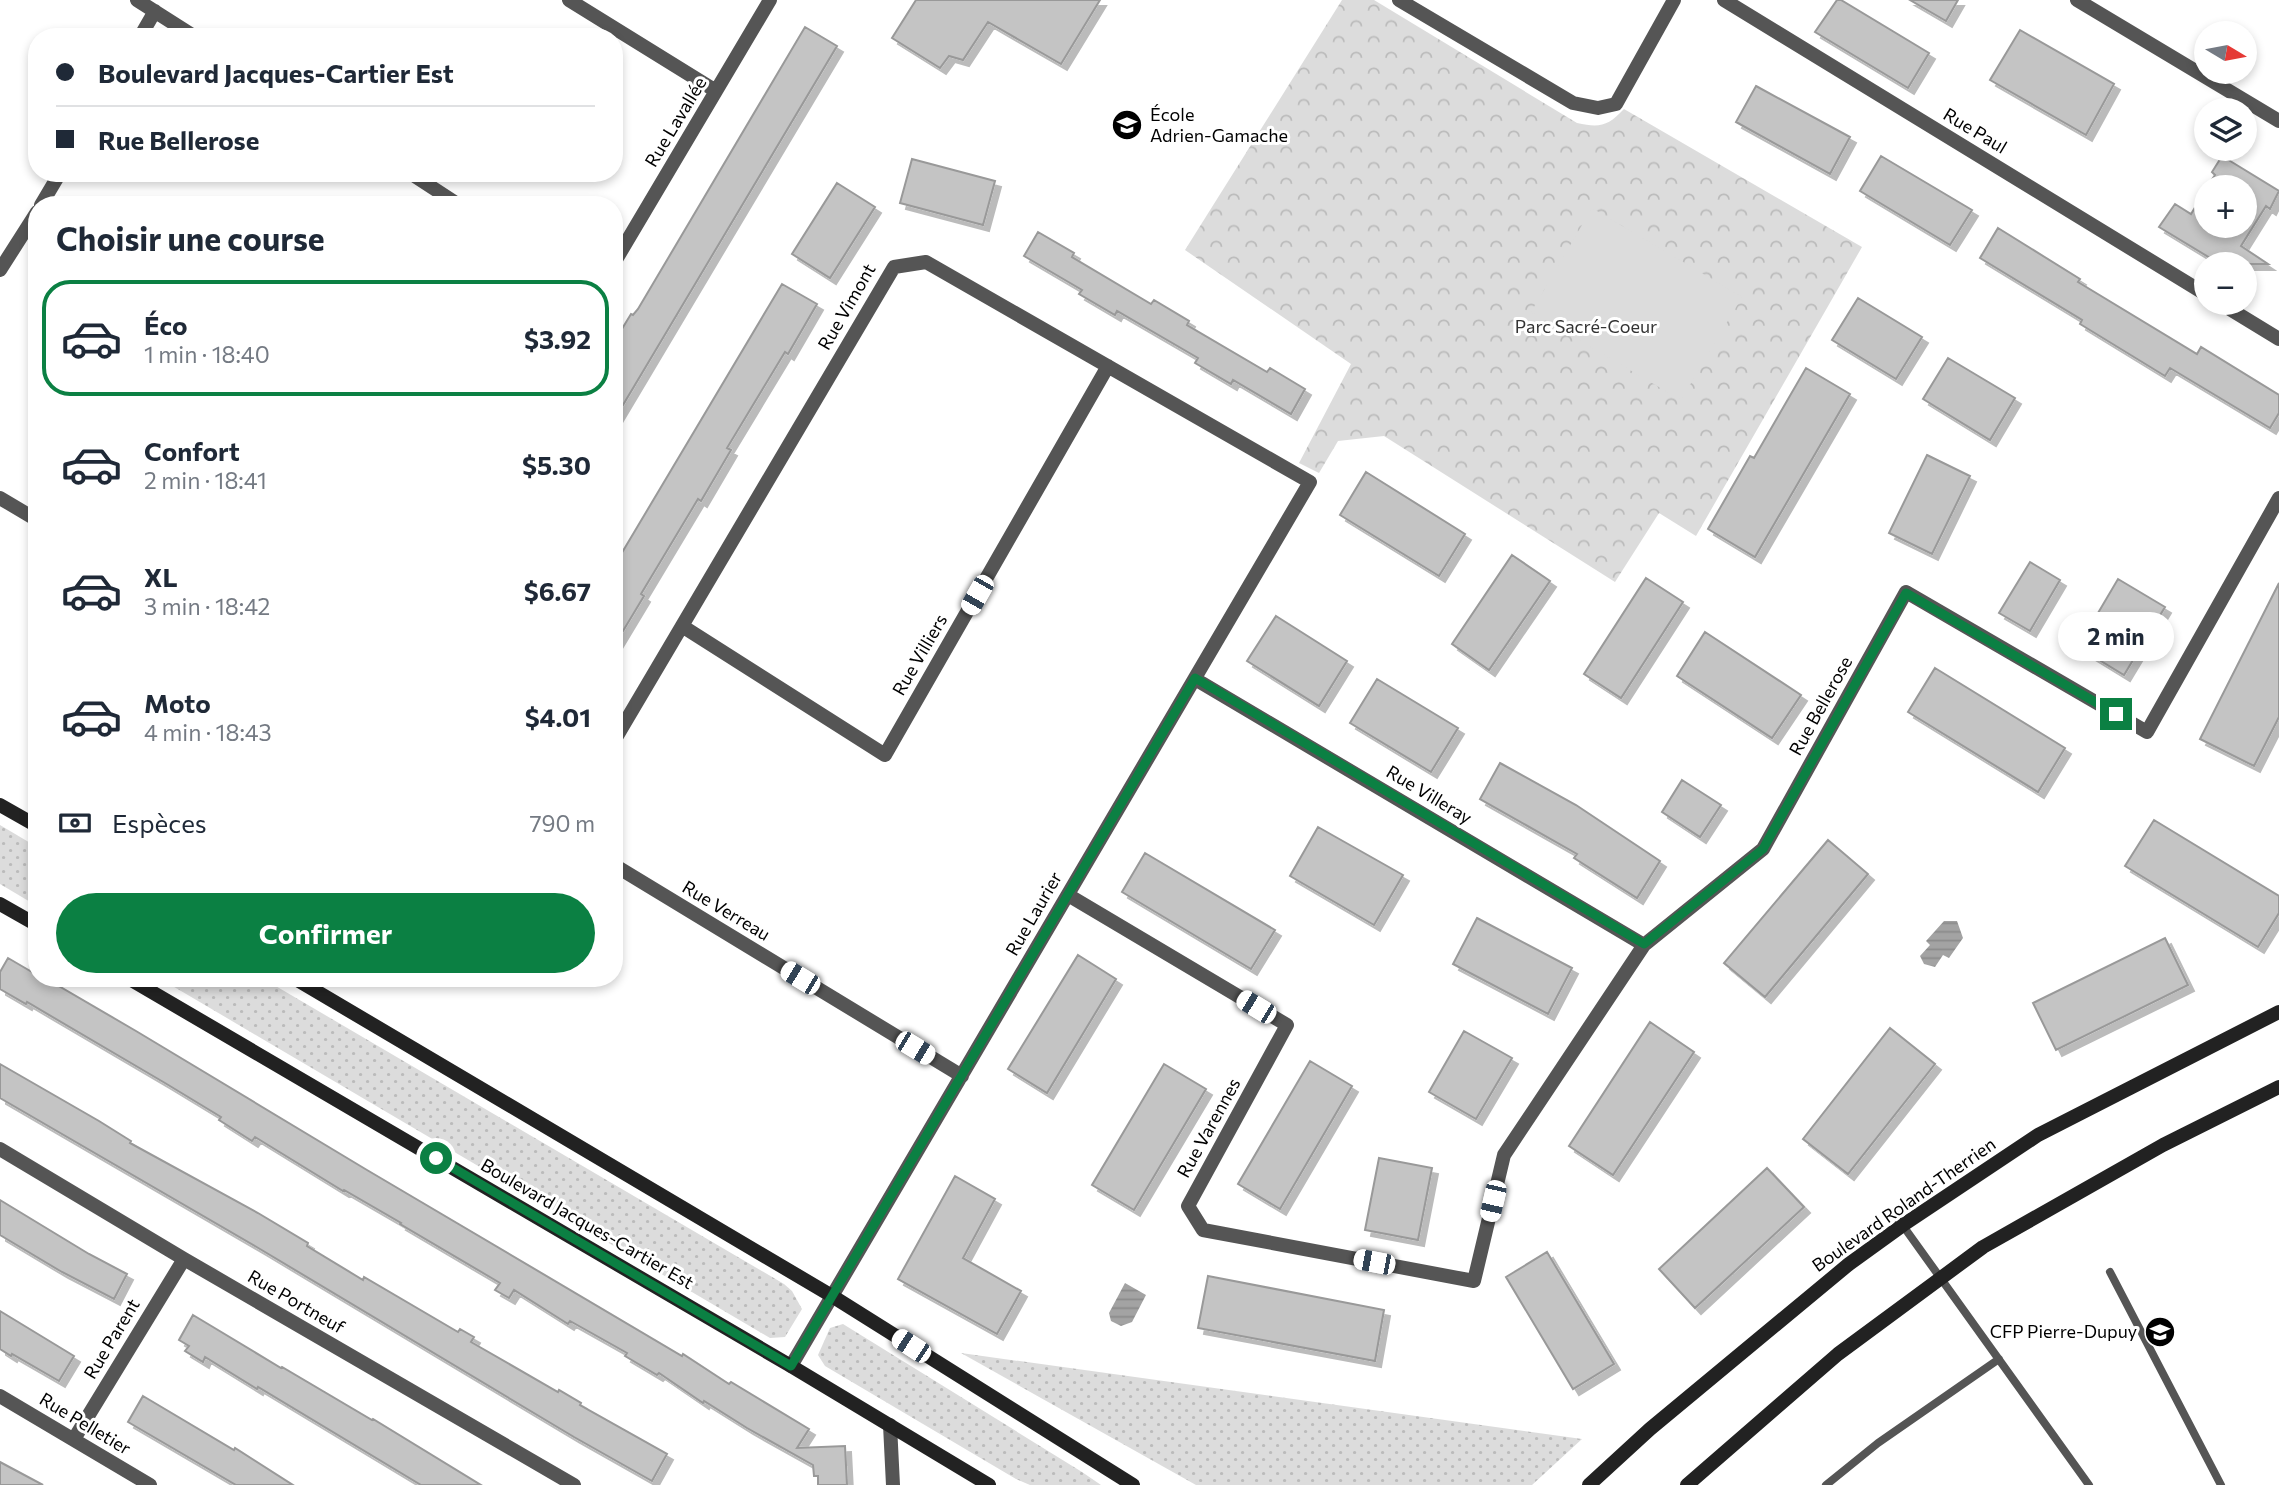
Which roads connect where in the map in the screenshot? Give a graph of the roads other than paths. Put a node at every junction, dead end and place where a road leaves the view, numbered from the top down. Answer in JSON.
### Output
{"nodes":[{"id":1,"x":137,"y":0,"type":"edge"},
{"id":2,"x":569,"y":0,"type":"edge"},
{"id":3,"x":770,"y":0,"type":"edge"},
{"id":4,"x":1399,"y":0,"type":"edge"},
{"id":5,"x":1674,"y":0,"type":"edge"},
{"id":6,"x":1724,"y":0,"type":"edge"},
{"id":7,"x":2077,"y":0,"type":"edge"},
{"id":8,"x":155,"y":11,"type":"junction"},
{"id":9,"x":145,"y":28,"type":"edge"},
{"id":10,"x":181,"y":28,"type":"edge"},
{"id":11,"x":614,"y":28,"type":"edge"},
{"id":12,"x":623,"y":33,"type":"edge"},
{"id":13,"x":716,"y":91,"type":"junction"},
{"id":14,"x":2279,"y":121,"type":"edge"},
{"id":15,"x":424,"y":182,"type":"edge"},
{"id":16,"x":445,"y":196,"type":"edge"},
{"id":17,"x":28,"y":238,"type":"edge"},
{"id":18,"x":623,"y":247,"type":"edge"},
{"id":19,"x":0,"y":270,"type":"edge"},
{"id":20,"x":2194,"y":287,"type":"edge"},
{"id":21,"x":2240,"y":315,"type":"edge"},
{"id":22,"x":2279,"y":339,"type":"edge"},
{"id":23,"x":1108,"y":366,"type":"junction"},
{"id":24,"x":1310,"y":482,"type":"joint"},
{"id":25,"x":0,"y":498,"type":"edge"},
{"id":26,"x":2279,"y":498,"type":"edge"},
{"id":27,"x":28,"y":515,"type":"edge"},
{"id":28,"x":682,"y":626,"type":"junction"},
{"id":29,"x":1195,"y":678,"type":"junction"},
{"id":30,"x":623,"y":726,"type":"edge"},
{"id":31,"x":0,"y":805,"type":"edge"},
{"id":32,"x":28,"y":821,"type":"edge"},
{"id":33,"x":623,"y":870,"type":"edge"},
{"id":34,"x":1068,"y":895,"type":"junction"},
{"id":35,"x":0,"y":904,"type":"edge"},
{"id":36,"x":28,"y":920,"type":"edge"},
{"id":37,"x":1644,"y":944,"type":"junction"},
{"id":38,"x":143,"y":987,"type":"edge"},
{"id":39,"x":309,"y":987,"type":"edge"},
{"id":40,"x":2279,"y":1012,"type":"edge"},
{"id":41,"x":962,"y":1076,"type":"junction"},
{"id":42,"x":2279,"y":1087,"type":"edge"},
{"id":43,"x":0,"y":1149,"type":"edge"},
{"id":44,"x":1900,"y":1221,"type":"junction"},
{"id":45,"x":184,"y":1259,"type":"junction"},
{"id":46,"x":2110,"y":1272,"type":"dead end"},
{"id":47,"x":1940,"y":1279,"type":"junction"},
{"id":48,"x":1474,"y":1281,"type":"joint"},
{"id":49,"x":832,"y":1296,"type":"junction"},
{"id":50,"x":1999,"y":1359,"type":"junction"},
{"id":51,"x":791,"y":1366,"type":"junction"},
{"id":52,"x":0,"y":1396,"type":"edge"},
{"id":53,"x":890,"y":1425,"type":"junction"},
{"id":54,"x":74,"y":1439,"type":"junction"},
{"id":55,"x":150,"y":1485,"type":"edge"},
{"id":56,"x":574,"y":1485,"type":"edge"},
{"id":57,"x":893,"y":1485,"type":"edge"},
{"id":58,"x":989,"y":1485,"type":"edge"},
{"id":59,"x":1133,"y":1485,"type":"edge"},
{"id":60,"x":1589,"y":1485,"type":"edge"},
{"id":61,"x":1686,"y":1485,"type":"edge"},
{"id":62,"x":1826,"y":1485,"type":"edge"},
{"id":63,"x":2089,"y":1485,"type":"edge"},
{"id":64,"x":2221,"y":1485,"type":"edge"}],
"edges":[{"from":1,"to":8,"type":"street"},
{"from":2,"to":11,"type":"street"},
{"from":3,"to":13,"type":"street","name":"Rue Lavallée"},
{"from":4,"to":5,"type":"street"},
{"from":6,"to":20,"type":"street","name":"Rue Paul"},
{"from":7,"to":14,"type":"street"},
{"from":8,"to":9,"type":"street"},
{"from":8,"to":10,"type":"street"},
{"from":12,"to":13,"type":"street"},
{"from":13,"to":18,"type":"street","name":"Rue Lavallée"},
{"from":15,"to":16,"type":"street"},
{"from":17,"to":19,"type":"street"},
{"from":21,"to":22,"type":"street"},
{"from":23,"to":24,"type":"street","name":"Rue Vimont"},
{"from":23,"to":28,"type":"street","name":"Rue Vimont"},
{"from":23,"to":28,"type":"street","name":"Rue Villiers"},
{"from":24,"to":29,"type":"street","name":"Rue Laurier"},
{"from":25,"to":27,"type":"street"},
{"from":26,"to":37,"type":"street","name":"Rue Bellerose"},
{"from":28,"to":30,"type":"street","name":"Rue Vimont"},
{"from":29,"to":34,"type":"street","name":"Rue Laurier"},
{"from":29,"to":37,"type":"street","name":"Rue Villeray"},
{"from":31,"to":32,"type":"main road"},
{"from":33,"to":41,"type":"street","name":"Rue Verreau"},
{"from":34,"to":41,"type":"street","name":"Rue Laurier"},
{"from":34,"to":48,"type":"street","name":"Rue Varennes"},
{"from":35,"to":36,"type":"main road"},
{"from":37,"to":48,"type":"street","name":"Rue Bellerose"},
{"from":38,"to":51,"type":"main road","name":"Boulevard Jacques-Cartier Est"},
{"from":39,"to":49,"type":"main road"},
{"from":40,"to":44,"type":"main road","name":"Boulevard Roland-Therrien"},
{"from":41,"to":49,"type":"street","name":"Rue Laurier"},
{"from":42,"to":47,"type":"main road"},
{"from":43,"to":45,"type":"street","name":"Rue Portneuf"},
{"from":44,"to":47,"type":"lane"},
{"from":44,"to":60,"type":"main road","name":"Boulevard Roland-Therrien"},
{"from":45,"to":54,"type":"street","name":"Rue Parent"},
{"from":45,"to":56,"type":"street","name":"Rue Portneuf"},
{"from":46,"to":64,"type":"lane"},
{"from":47,"to":50,"type":"lane"},
{"from":47,"to":61,"type":"main road"},
{"from":49,"to":51,"type":"street","name":"Rue Laurier"},
{"from":49,"to":59,"type":"main road"},
{"from":50,"to":62,"type":"lane"},
{"from":50,"to":63,"type":"lane"},
{"from":51,"to":53,"type":"main road","name":"Boulevard Jacques-Cartier Est"},
{"from":52,"to":54,"type":"street","name":"Rue Pelletier"},
{"from":53,"to":57,"type":"street"},
{"from":53,"to":58,"type":"main road","name":"Boulevard Jacques-Cartier Est"},
{"from":54,"to":55,"type":"street","name":"Rue Pelletier"}]}
